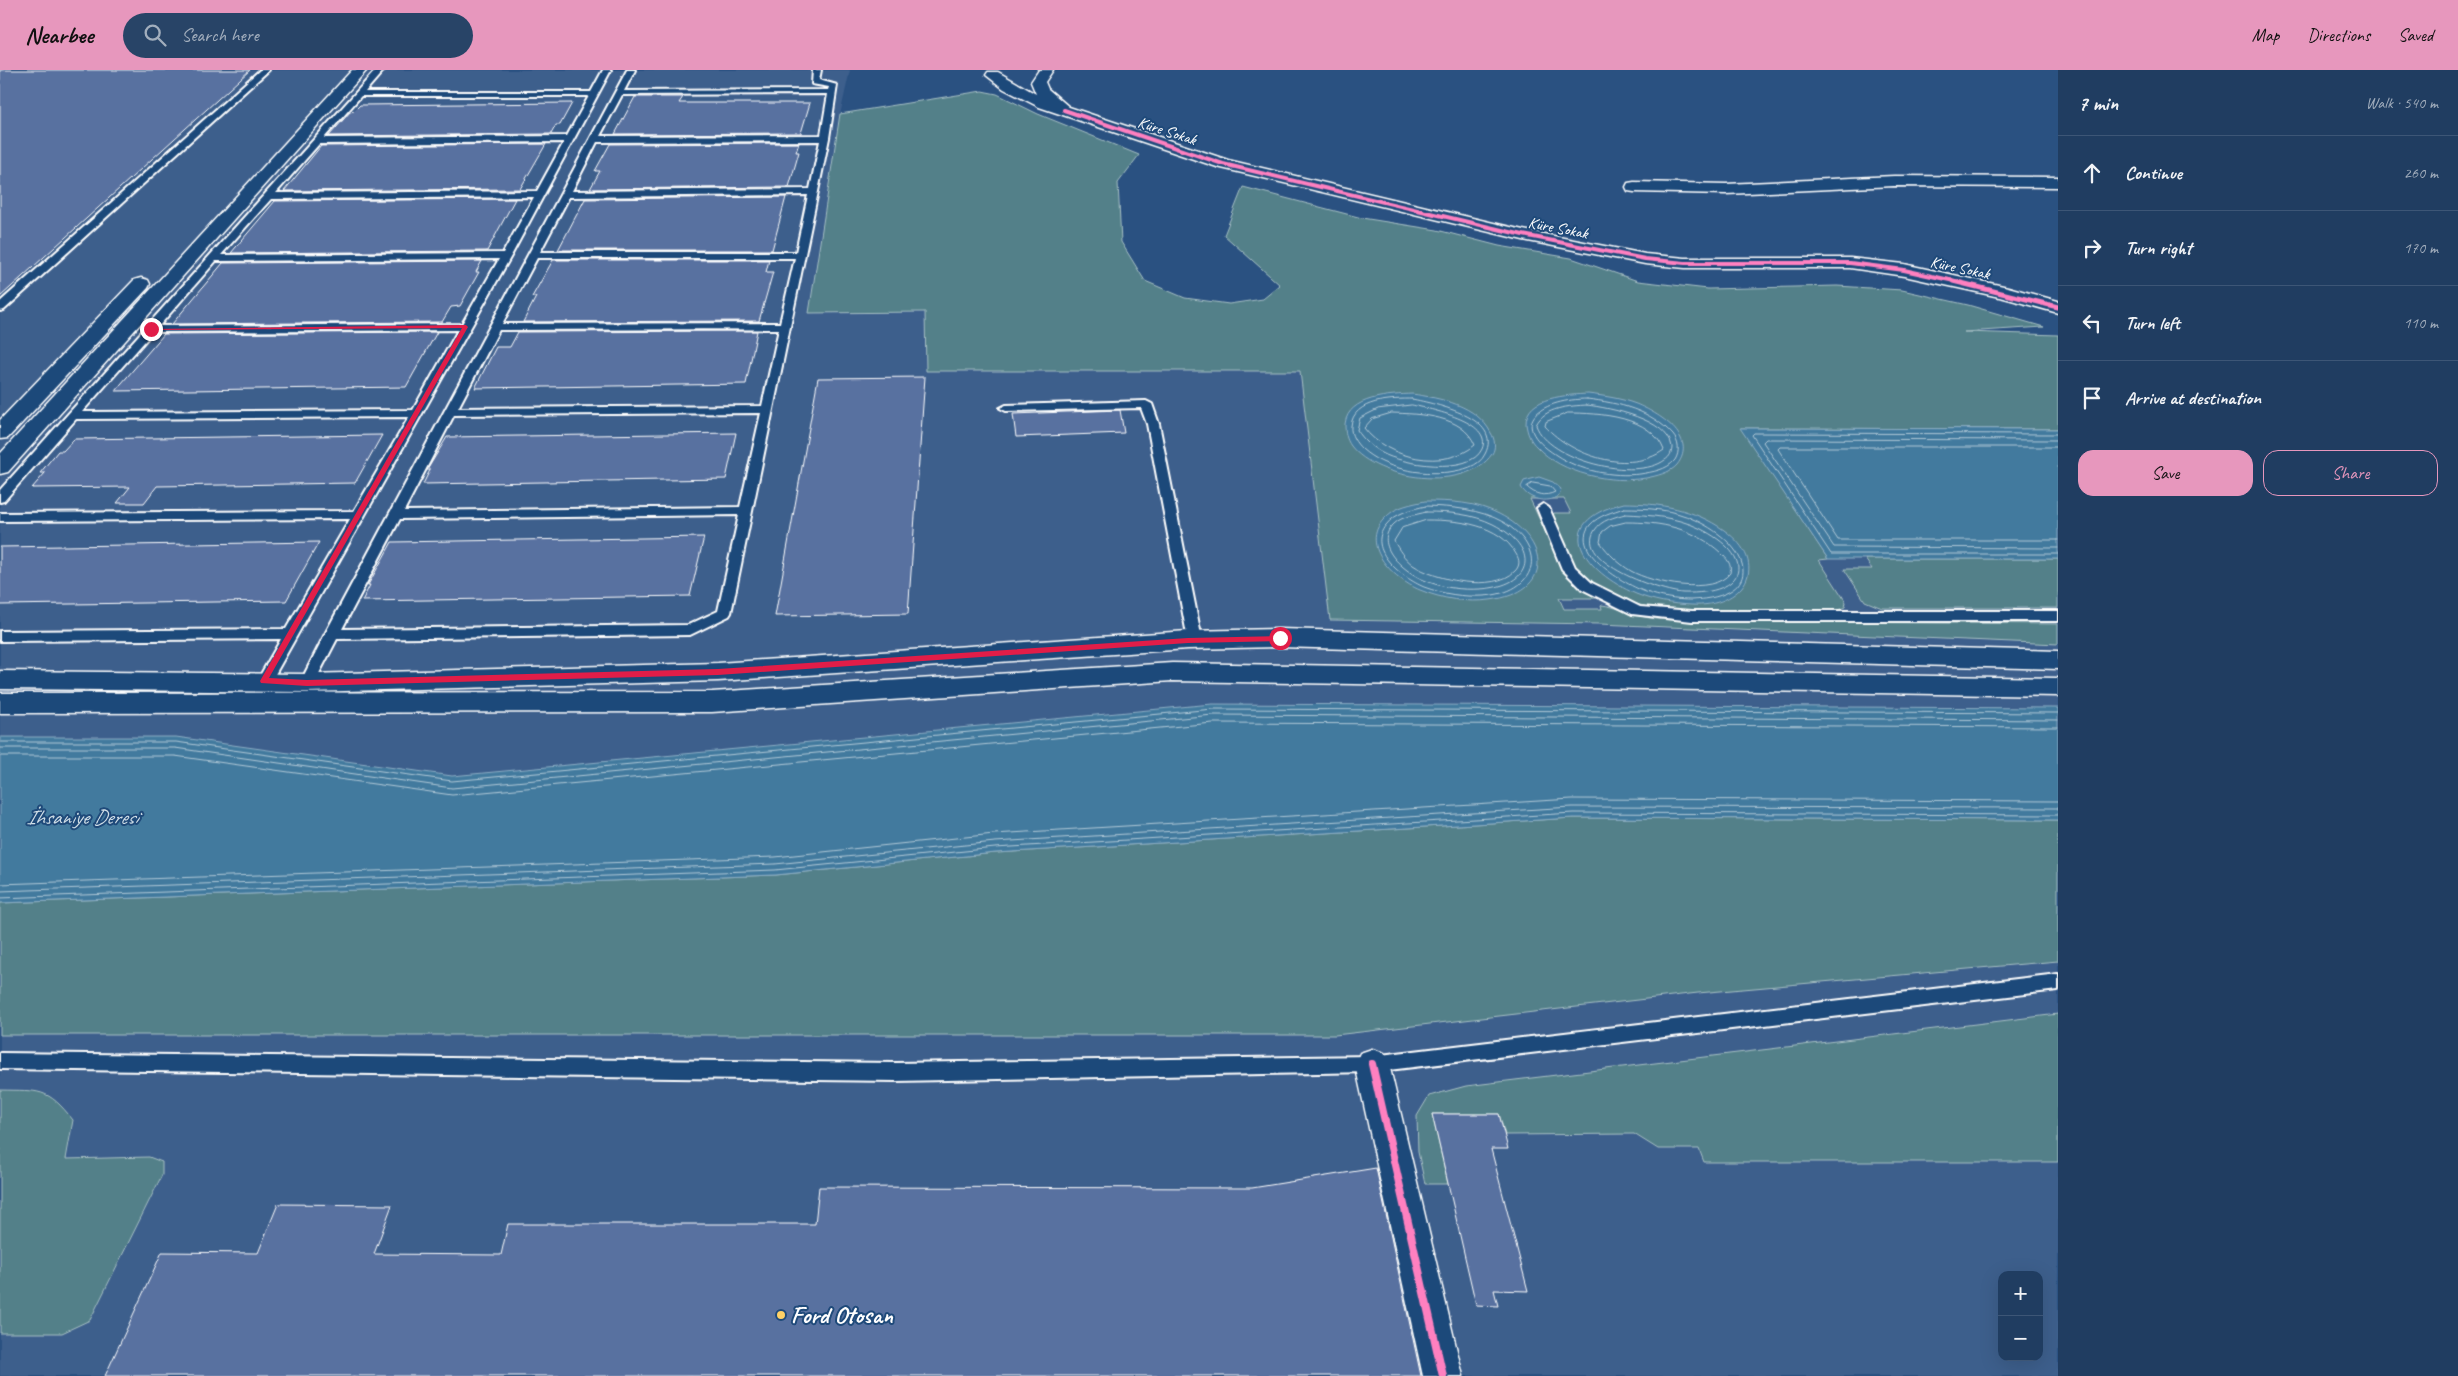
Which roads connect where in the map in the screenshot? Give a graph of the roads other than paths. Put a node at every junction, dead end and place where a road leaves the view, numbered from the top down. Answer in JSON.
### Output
{"nodes":[{"id":1,"x":265,"y":70,"type":"edge"},
{"id":2,"x":344,"y":70,"type":"edge"},
{"id":3,"x":360,"y":70,"type":"edge"},
{"id":4,"x":380,"y":70,"type":"edge"},
{"id":5,"x":607,"y":70,"type":"edge"},
{"id":6,"x":630,"y":70,"type":"edge"},
{"id":7,"x":817,"y":70,"type":"edge"},
{"id":8,"x":1046,"y":70,"type":"edge"},
{"id":9,"x":988,"y":72,"type":"edge"},
{"id":10,"x":832,"y":92,"type":"junction"},
{"id":11,"x":619,"y":93,"type":"junction"},
{"id":12,"x":359,"y":94,"type":"junction"},
{"id":13,"x":593,"y":94,"type":"junction"},
{"id":14,"x":1064,"y":110,"type":"junction"},
{"id":15,"x":825,"y":138,"type":"junction"},
{"id":16,"x":569,"y":139,"type":"junction"},
{"id":17,"x":595,"y":139,"type":"junction"},
{"id":18,"x":317,"y":141,"type":"junction"},
{"id":19,"x":2058,"y":182,"type":"edge"},
{"id":20,"x":1634,"y":187,"type":"dead end"},
{"id":21,"x":813,"y":192,"type":"junction"},
{"id":22,"x":539,"y":194,"type":"junction"},
{"id":23,"x":567,"y":194,"type":"junction"},
{"id":24,"x":269,"y":196,"type":"junction"},
{"id":25,"x":179,"y":244,"type":"dead end"},
{"id":26,"x":800,"y":254,"type":"junction"},
{"id":27,"x":535,"y":255,"type":"junction"},
{"id":28,"x":506,"y":256,"type":"junction"},
{"id":29,"x":214,"y":258,"type":"junction"},
{"id":30,"x":151,"y":273,"type":"dead end"},
{"id":31,"x":2058,"y":307,"type":"edge"},
{"id":32,"x":0,"y":308,"type":"edge"},
{"id":33,"x":785,"y":326,"type":"junction"},
{"id":34,"x":466,"y":327,"type":"junction"},
{"id":35,"x":496,"y":327,"type":"junction"},
{"id":36,"x":151,"y":329,"type":"junction"},
{"id":37,"x":1006,"y":408,"type":"dead end"},
{"id":38,"x":767,"y":409,"type":"junction"},
{"id":39,"x":451,"y":412,"type":"junction"},
{"id":40,"x":416,"y":413,"type":"junction"},
{"id":41,"x":74,"y":416,"type":"junction"},
{"id":42,"x":0,"y":433,"type":"edge"},
{"id":43,"x":0,"y":467,"type":"edge"},
{"id":44,"x":0,"y":498,"type":"edge"},
{"id":45,"x":1543,"y":508,"type":"dead end"},
{"id":46,"x":746,"y":512,"type":"junction"},
{"id":47,"x":359,"y":514,"type":"junction"},
{"id":48,"x":396,"y":515,"type":"junction"},
{"id":49,"x":0,"y":517,"type":"edge"},
{"id":50,"x":2058,"y":616,"type":"edge"},
{"id":51,"x":291,"y":634,"type":"junction"},
{"id":52,"x":332,"y":634,"type":"junction"},
{"id":53,"x":0,"y":636,"type":"edge"},
{"id":54,"x":1195,"y":640,"type":"junction"},
{"id":55,"x":2058,"y":660,"type":"edge"},
{"id":56,"x":0,"y":680,"type":"edge"},
{"id":57,"x":264,"y":681,"type":"junction"},
{"id":58,"x":307,"y":683,"type":"junction"},
{"id":59,"x":2058,"y":688,"type":"edge"},
{"id":60,"x":0,"y":703,"type":"edge"},
{"id":61,"x":2058,"y":982,"type":"edge"},
{"id":62,"x":0,"y":1060,"type":"edge"},
{"id":63,"x":1372,"y":1064,"type":"junction"},
{"id":64,"x":1443,"y":1376,"type":"edge"}],
"edges":[{"from":1,"to":32,"type":"lane"},
{"from":2,"to":25,"type":"main road"},
{"from":3,"to":43,"type":"main road"},
{"from":4,"to":12,"type":"lane"},
{"from":5,"to":13,"type":"lane"},
{"from":6,"to":11,"type":"lane"},
{"from":7,"to":10,"type":"lane"},
{"from":8,"to":9,"type":"main road"},
{"from":8,"to":14,"type":"main road"},
{"from":9,"to":14,"type":"main road","name":"Küre Sokak"},
{"from":10,"to":11,"type":"lane"},
{"from":10,"to":15,"type":"lane"},
{"from":11,"to":17,"type":"lane"},
{"from":12,"to":13,"type":"lane"},
{"from":12,"to":18,"type":"lane"},
{"from":13,"to":16,"type":"lane"},
{"from":14,"to":31,"type":"main road","name":"Küre Sokak"},
{"from":15,"to":17,"type":"lane"},
{"from":15,"to":21,"type":"lane"},
{"from":16,"to":18,"type":"lane"},
{"from":16,"to":22,"type":"lane"},
{"from":17,"to":23,"type":"lane"},
{"from":18,"to":24,"type":"lane"},
{"from":19,"to":20,"type":"main road"},
{"from":21,"to":23,"type":"lane"},
{"from":21,"to":26,"type":"lane"},
{"from":22,"to":24,"type":"lane"},
{"from":22,"to":28,"type":"lane"},
{"from":23,"to":27,"type":"lane"},
{"from":24,"to":29,"type":"lane"},
{"from":26,"to":27,"type":"lane"},
{"from":26,"to":33,"type":"lane"},
{"from":27,"to":35,"type":"lane"},
{"from":28,"to":29,"type":"lane"},
{"from":28,"to":34,"type":"lane"},
{"from":29,"to":36,"type":"lane"},
{"from":30,"to":42,"type":"main road"},
{"from":33,"to":35,"type":"lane"},
{"from":33,"to":38,"type":"lane"},
{"from":34,"to":36,"type":"lane"},
{"from":34,"to":40,"type":"lane"},
{"from":35,"to":39,"type":"lane"},
{"from":36,"to":41,"type":"lane"},
{"from":37,"to":54,"type":"lane"},
{"from":38,"to":39,"type":"lane"},
{"from":38,"to":46,"type":"lane"},
{"from":39,"to":48,"type":"lane"},
{"from":40,"to":41,"type":"lane"},
{"from":40,"to":47,"type":"lane"},
{"from":41,"to":44,"type":"lane"},
{"from":45,"to":50,"type":"lane"},
{"from":46,"to":48,"type":"lane"},
{"from":46,"to":52,"type":"lane"},
{"from":47,"to":49,"type":"lane"},
{"from":47,"to":51,"type":"lane"},
{"from":48,"to":52,"type":"lane"},
{"from":51,"to":53,"type":"lane"},
{"from":51,"to":57,"type":"lane"},
{"from":52,"to":58,"type":"lane"},
{"from":54,"to":55,"type":"main road"},
{"from":54,"to":58,"type":"main road"},
{"from":56,"to":57,"type":"main road"},
{"from":57,"to":58,"type":"main road"},
{"from":59,"to":60,"type":"main road"},
{"from":61,"to":63,"type":"lane"},
{"from":62,"to":63,"type":"lane"},
{"from":63,"to":64,"type":"main road"}]}
